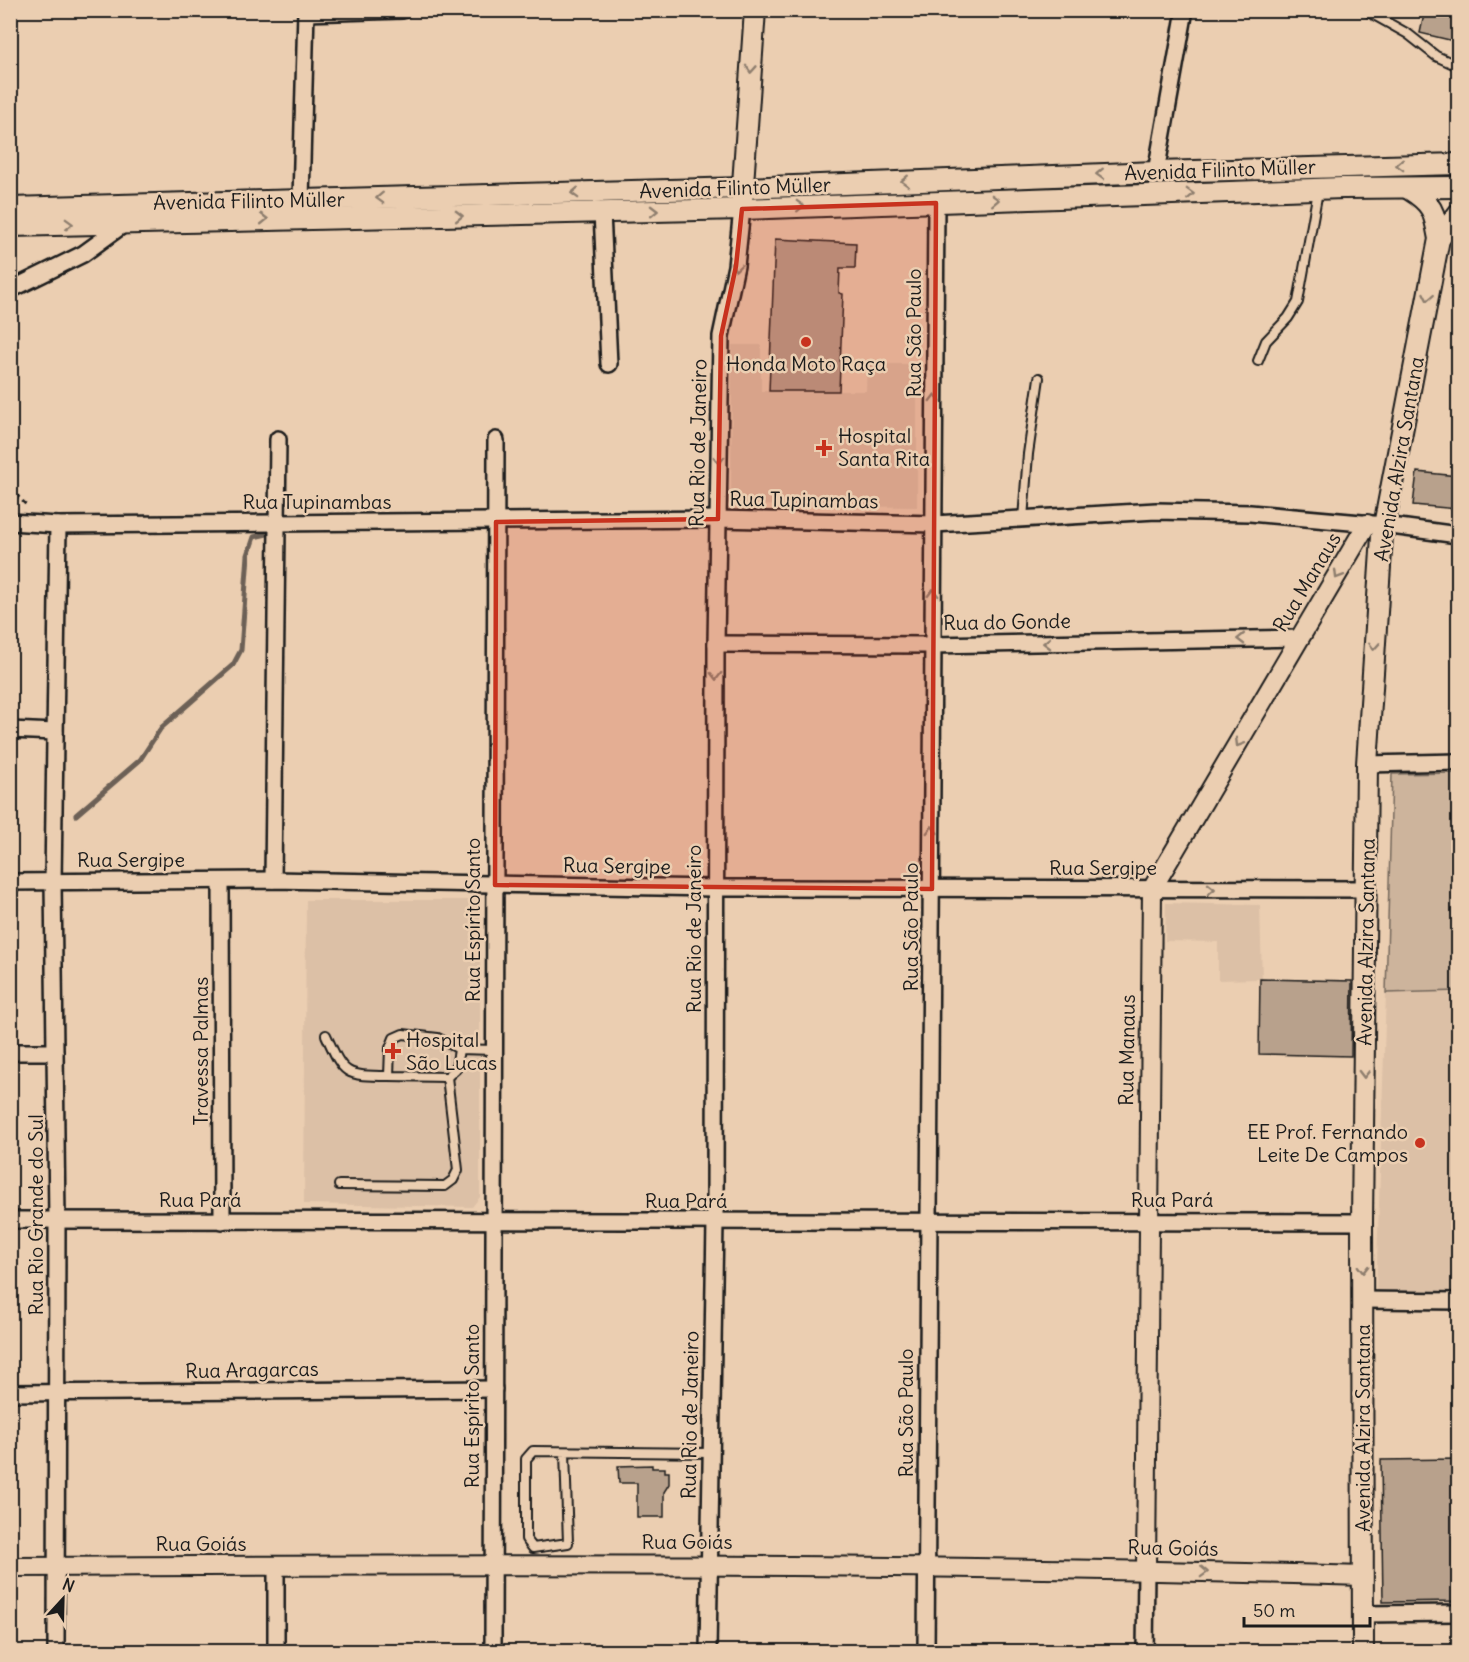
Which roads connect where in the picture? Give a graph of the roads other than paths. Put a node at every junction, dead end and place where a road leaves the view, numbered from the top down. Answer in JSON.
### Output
{"nodes":[{"id":1,"x":403,"y":10,"type":"edge"},
{"id":2,"x":755,"y":10,"type":"edge"},
{"id":3,"x":1185,"y":10,"type":"edge"},
{"id":4,"x":1365,"y":10,"type":"edge"},
{"id":5,"x":306,"y":12,"type":"edge"},
{"id":6,"x":1458,"y":66,"type":"edge"},
{"id":7,"x":1458,"y":164,"type":"edge"},
{"id":8,"x":1156,"y":172,"type":"junction"},
{"id":9,"x":1458,"y":187,"type":"edge"},
{"id":10,"x":743,"y":189,"type":"junction"},
{"id":11,"x":1318,"y":189,"type":"junction"},
{"id":12,"x":1409,"y":189,"type":"junction"},
{"id":13,"x":301,"y":200,"type":"junction"},
{"id":14,"x":936,"y":202,"type":"junction"},
{"id":15,"x":10,"y":208,"type":"edge"},
{"id":16,"x":742,"y":209,"type":"junction"},
{"id":17,"x":602,"y":212,"type":"junction"},
{"id":18,"x":1458,"y":214,"type":"edge"},
{"id":19,"x":127,"y":222,"type":"junction"},
{"id":20,"x":10,"y":226,"type":"edge"},
{"id":21,"x":1439,"y":239,"type":"junction"},
{"id":22,"x":10,"y":290,"type":"edge"},
{"id":23,"x":1258,"y":361,"type":"dead end"},
{"id":24,"x":609,"y":364,"type":"dead end"},
{"id":25,"x":1039,"y":378,"type":"dead end"},
{"id":26,"x":278,"y":439,"type":"dead end"},
{"id":27,"x":496,"y":440,"type":"dead end"},
{"id":28,"x":718,"y":519,"type":"junction"},
{"id":29,"x":1023,"y":519,"type":"junction"},
{"id":30,"x":10,"y":522,"type":"edge"},
{"id":31,"x":496,"y":522,"type":"junction"},
{"id":32,"x":275,"y":524,"type":"junction"},
{"id":33,"x":934,"y":524,"type":"junction"},
{"id":34,"x":58,"y":525,"type":"junction"},
{"id":35,"x":1376,"y":525,"type":"junction"},
{"id":36,"x":1458,"y":536,"type":"edge"},
{"id":37,"x":1300,"y":639,"type":"junction"},
{"id":38,"x":716,"y":644,"type":"junction"},
{"id":39,"x":932,"y":645,"type":"junction"},
{"id":40,"x":10,"y":730,"type":"edge"},
{"id":41,"x":56,"y":732,"type":"junction"},
{"id":42,"x":1458,"y":762,"type":"edge"},
{"id":43,"x":1367,"y":764,"type":"junction"},
{"id":44,"x":273,"y":880,"type":"junction"},
{"id":45,"x":221,"y":881,"type":"junction"},
{"id":46,"x":10,"y":882,"type":"edge"},
{"id":47,"x":53,"y":882,"type":"junction"},
{"id":48,"x":495,"y":885,"type":"junction"},
{"id":49,"x":714,"y":888,"type":"junction"},
{"id":50,"x":932,"y":889,"type":"junction"},
{"id":51,"x":1152,"y":889,"type":"junction"},
{"id":52,"x":1367,"y":889,"type":"junction"},
{"id":53,"x":326,"y":1035,"type":"dead end"},
{"id":54,"x":459,"y":1049,"type":"junction"},
{"id":55,"x":494,"y":1050,"type":"junction"},
{"id":56,"x":10,"y":1052,"type":"edge"},
{"id":57,"x":55,"y":1052,"type":"junction"},
{"id":58,"x":389,"y":1076,"type":"junction"},
{"id":59,"x":447,"y":1077,"type":"junction"},
{"id":60,"x":339,"y":1185,"type":"dead end"},
{"id":61,"x":929,"y":1219,"type":"junction"},
{"id":62,"x":10,"y":1220,"type":"edge"},
{"id":63,"x":57,"y":1220,"type":"junction"},
{"id":64,"x":222,"y":1221,"type":"junction"},
{"id":65,"x":1147,"y":1221,"type":"junction"},
{"id":66,"x":493,"y":1222,"type":"junction"},
{"id":67,"x":715,"y":1222,"type":"junction"},
{"id":68,"x":1362,"y":1222,"type":"junction"},
{"id":69,"x":1363,"y":1300,"type":"junction"},
{"id":70,"x":1458,"y":1301,"type":"edge"},
{"id":71,"x":494,"y":1389,"type":"junction"},
{"id":72,"x":10,"y":1393,"type":"edge"},
{"id":73,"x":57,"y":1393,"type":"junction"},
{"id":74,"x":565,"y":1452,"type":"junction"},
{"id":75,"x":710,"y":1453,"type":"junction"},
{"id":76,"x":708,"y":1564,"type":"junction"},
{"id":77,"x":492,"y":1565,"type":"junction"},
{"id":78,"x":56,"y":1566,"type":"junction"},
{"id":79,"x":276,"y":1566,"type":"junction"},
{"id":80,"x":10,"y":1567,"type":"edge"},
{"id":81,"x":926,"y":1568,"type":"junction"},
{"id":82,"x":1146,"y":1570,"type":"junction"},
{"id":83,"x":1363,"y":1576,"type":"junction"},
{"id":84,"x":1458,"y":1612,"type":"edge"},
{"id":85,"x":1363,"y":1614,"type":"junction"},
{"id":86,"x":56,"y":1652,"type":"edge"},
{"id":87,"x":276,"y":1652,"type":"edge"},
{"id":88,"x":492,"y":1652,"type":"edge"},
{"id":89,"x":708,"y":1652,"type":"edge"},
{"id":90,"x":926,"y":1652,"type":"edge"},
{"id":91,"x":1145,"y":1652,"type":"edge"},
{"id":92,"x":1363,"y":1652,"type":"edge"}],
"edges":[{"from":1,"to":5,"type":"street"},
{"from":2,"to":10,"type":"main road","one_way":true},
{"from":3,"to":8,"type":"street"},
{"from":4,"to":6,"type":"lane"},
{"from":5,"to":13,"type":"street"},
{"from":7,"to":8,"type":"main road","name":"Avenida Filinto Müller","one_way":true},
{"from":8,"to":10,"type":"main road","name":"Avenida Filinto Müller","one_way":true},
{"from":9,"to":12,"type":"main road","name":"Avenida Filinto Müller"},
{"from":10,"to":13,"type":"main road","name":"Avenida Filinto Müller","one_way":true},
{"from":10,"to":16,"type":"main road"},
{"from":11,"to":12,"type":"main road","name":"Avenida Filinto Müller"},
{"from":14,"to":11,"type":"main road","name":"Avenida Filinto Müller","one_way":true},
{"from":11,"to":23,"type":"lane"},
{"from":12,"to":21,"type":"main road","name":"Avenida Alzira Santana"},
{"from":13,"to":15,"type":"main road","name":"Avenida Filinto Müller"},
{"from":16,"to":14,"type":"main road","name":"Avenida Filinto Müller","one_way":true},
{"from":33,"to":14,"type":"street","name":"Rua São Paulo","one_way":true},
{"from":17,"to":16,"type":"main road","name":"Avenida Filinto Müller","one_way":true},
{"from":16,"to":28,"type":"street","name":"Rua Rio de Janeiro","one_way":true},
{"from":19,"to":17,"type":"main road","name":"Avenida Filinto Müller","one_way":true},
{"from":17,"to":24,"type":"street"},
{"from":18,"to":21,"type":"main road","name":"Avenida Alzira Santana"},
{"from":20,"to":19,"type":"main road","name":"Avenida Filinto Müller","one_way":true},
{"from":19,"to":22,"type":"street"},
{"from":21,"to":35,"type":"main road","name":"Avenida Alzira Santana","one_way":true},
{"from":25,"to":29,"type":"lane"},
{"from":26,"to":32,"type":"street"},
{"from":27,"to":31,"type":"street","name":"Rua Espírito Santo"},
{"from":28,"to":31,"type":"street","name":"Rua Tupinambas"},
{"from":28,"to":33,"type":"street","name":"Rua Tupinambas"},
{"from":28,"to":38,"type":"street","name":"Rua Rio de Janeiro"},
{"from":29,"to":33,"type":"street","name":"Rua Tupinambas"},
{"from":29,"to":35,"type":"street","name":"Rua Tupinambas"},
{"from":30,"to":34,"type":"street","name":"Rua Tupinambas"},
{"from":31,"to":32,"type":"street","name":"Rua Tupinambas"},
{"from":31,"to":48,"type":"street","name":"Rua Espírito Santo"},
{"from":32,"to":34,"type":"street","name":"Rua Tupinambas"},
{"from":32,"to":44,"type":"street"},
{"from":39,"to":33,"type":"street","name":"Rua São Paulo","one_way":true},
{"from":34,"to":41,"type":"street","name":"Rua Rio Grande do Sul"},
{"from":35,"to":36,"type":"street","name":"Rua Tupinambas"},
{"from":35,"to":37,"type":"street","name":"Rua Manaus","one_way":true},
{"from":35,"to":43,"type":"main road","name":"Avenida Alzira Santana","one_way":true},
{"from":37,"to":39,"type":"street","name":"Rua do Gonde","one_way":true},
{"from":37,"to":51,"type":"street","name":"Rua Manaus","one_way":true},
{"from":38,"to":39,"type":"street","name":"Rua do Gonde"},
{"from":38,"to":49,"type":"street","name":"Rua Rio de Janeiro","one_way":true},
{"from":50,"to":39,"type":"street","name":"Rua São Paulo","one_way":true},
{"from":40,"to":41,"type":"street"},
{"from":41,"to":47,"type":"street","name":"Rua Rio Grande do Sul"},
{"from":42,"to":43,"type":"street"},
{"from":43,"to":52,"type":"main road","name":"Avenida Alzira Santana"},
{"from":44,"to":45,"type":"street","name":"Rua Sergipe"},
{"from":44,"to":48,"type":"street","name":"Rua Sergipe"},
{"from":45,"to":47,"type":"street","name":"Rua Sergipe"},
{"from":45,"to":64,"type":"street","name":"Travessa Palmas"},
{"from":46,"to":47,"type":"street","name":"Rua Sergipe"},
{"from":47,"to":57,"type":"street","name":"Rua Rio Grande do Sul"},
{"from":48,"to":49,"type":"street","name":"Rua Sergipe"},
{"from":48,"to":55,"type":"street","name":"Rua Espírito Santo"},
{"from":49,"to":50,"type":"street","name":"Rua Sergipe"},
{"from":49,"to":67,"type":"street","name":"Rua Rio de Janeiro"},
{"from":50,"to":51,"type":"street","name":"Rua Sergipe"},
{"from":50,"to":61,"type":"street","name":"Rua São Paulo"},
{"from":51,"to":52,"type":"street","name":"Rua Sergipe","one_way":true},
{"from":51,"to":65,"type":"street","name":"Rua Manaus"},
{"from":52,"to":68,"type":"main road","name":"Avenida Alzira Santana","one_way":true},
{"from":53,"to":58,"type":"lane"},
{"from":54,"to":55,"type":"lane"},
{"from":54,"to":58,"type":"lane"},
{"from":54,"to":59,"type":"lane"},
{"from":55,"to":66,"type":"street","name":"Rua Espírito Santo"},
{"from":56,"to":57,"type":"street"},
{"from":57,"to":63,"type":"street","name":"Rua Rio Grande do Sul"},
{"from":58,"to":59,"type":"lane"},
{"from":59,"to":60,"type":"lane"},
{"from":61,"to":65,"type":"street","name":"Rua Pará"},
{"from":61,"to":67,"type":"street","name":"Rua Pará"},
{"from":61,"to":81,"type":"street","name":"Rua São Paulo"},
{"from":62,"to":63,"type":"street","name":"Rua Pará"},
{"from":63,"to":64,"type":"street","name":"Rua Pará"},
{"from":63,"to":73,"type":"street","name":"Rua Rio Grande do Sul"},
{"from":64,"to":66,"type":"street","name":"Rua Pará"},
{"from":65,"to":68,"type":"street","name":"Rua Pará"},
{"from":65,"to":82,"type":"street","name":"Rua Manaus"},
{"from":66,"to":67,"type":"street","name":"Rua Pará"},
{"from":66,"to":71,"type":"street","name":"Rua Espírito Santo"},
{"from":67,"to":75,"type":"street","name":"Rua Rio de Janeiro"},
{"from":68,"to":69,"type":"main road","name":"Avenida Alzira Santana","one_way":true},
{"from":69,"to":70,"type":"street"},
{"from":69,"to":83,"type":"main road","name":"Avenida Alzira Santana"},
{"from":71,"to":73,"type":"street","name":"Rua Aragarcas"},
{"from":71,"to":77,"type":"street","name":"Rua Espírito Santo"},
{"from":72,"to":73,"type":"street","name":"Rua Aragarcas"},
{"from":73,"to":78,"type":"street","name":"Rua Rio Grande do Sul"},
{"from":74,"to":74,"type":"lane"},
{"from":74,"to":75,"type":"lane"},
{"from":75,"to":76,"type":"street","name":"Rua Rio de Janeiro"},
{"from":76,"to":77,"type":"street","name":"Rua Goiás"},
{"from":76,"to":81,"type":"street","name":"Rua Goiás"},
{"from":76,"to":89,"type":"street","name":"Rua Rio de Janeiro"},
{"from":77,"to":79,"type":"street","name":"Rua Goiás"},
{"from":77,"to":88,"type":"street","name":"Rua Espírito Santo"},
{"from":78,"to":79,"type":"street","name":"Rua Goiás"},
{"from":78,"to":80,"type":"street","name":"Rua Goiás"},
{"from":78,"to":86,"type":"street","name":"Rua Rio Grande do Sul"},
{"from":79,"to":87,"type":"street"},
{"from":81,"to":82,"type":"street","name":"Rua Goiás"},
{"from":81,"to":90,"type":"street","name":"Rua São Paulo"},
{"from":82,"to":83,"type":"street","name":"Rua Goiás","one_way":true},
{"from":82,"to":91,"type":"street","name":"Rua Manaus"},
{"from":83,"to":85,"type":"main road","name":"Avenida Alzira Santana"},
{"from":84,"to":85,"type":"street"},
{"from":85,"to":92,"type":"main road","name":"Avenida Alzira Santana"}]}
